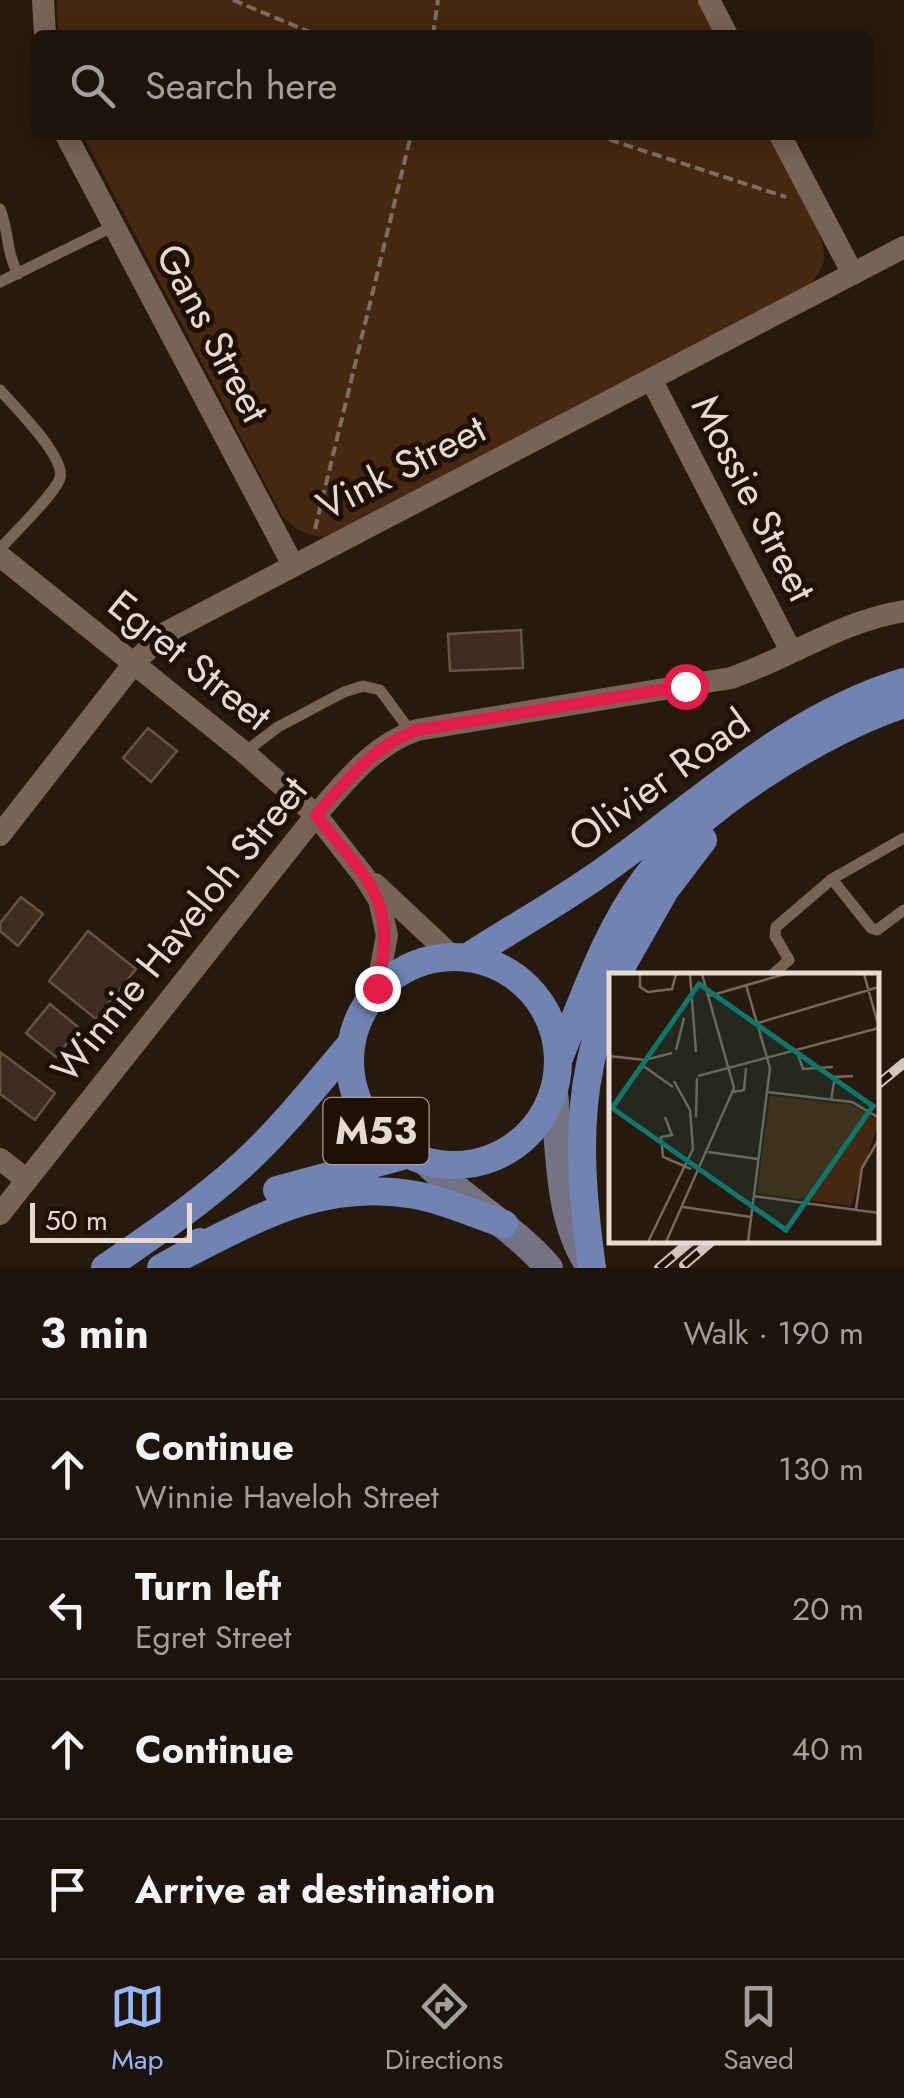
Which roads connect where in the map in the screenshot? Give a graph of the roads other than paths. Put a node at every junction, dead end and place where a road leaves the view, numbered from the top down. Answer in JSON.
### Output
{"nodes":[{"id":1,"x":43,"y":0,"type":"edge"},
{"id":2,"x":709,"y":0,"type":"edge"},
{"id":3,"x":45,"y":30,"type":"edge"},
{"id":4,"x":724,"y":30,"type":"edge"},
{"id":5,"x":69,"y":140,"type":"edge"},
{"id":6,"x":783,"y":140,"type":"edge"},
{"id":7,"x":0,"y":209,"type":"edge"},
{"id":8,"x":114,"y":226,"type":"junction"},
{"id":9,"x":904,"y":247,"type":"edge"},
{"id":10,"x":18,"y":274,"type":"junction"},
{"id":11,"x":853,"y":274,"type":"junction"},
{"id":12,"x":0,"y":282,"type":"edge"},
{"id":13,"x":651,"y":379,"type":"junction"},
{"id":14,"x":0,"y":390,"type":"edge"},
{"id":15,"x":0,"y":552,"type":"edge"},
{"id":16,"x":300,"y":562,"type":"junction"},
{"id":17,"x":904,"y":612,"type":"edge"},
{"id":18,"x":791,"y":651,"type":"junction"},
{"id":19,"x":135,"y":662,"type":"junction"},
{"id":20,"x":904,"y":682,"type":"edge"},
{"id":21,"x":904,"y":704,"type":"edge"},
{"id":22,"x":411,"y":732,"type":"junction"},
{"id":23,"x":245,"y":752,"type":"junction"},
{"id":24,"x":774,"y":768,"type":"junction"},
{"id":25,"x":316,"y":815,"type":"junction"},
{"id":26,"x":0,"y":835,"type":"edge"},
{"id":27,"x":904,"y":838,"type":"edge"},
{"id":28,"x":364,"y":876,"type":"junction"},
{"id":29,"x":832,"y":879,"type":"junction"},
{"id":30,"x":904,"y":910,"type":"edge"},
{"id":31,"x":460,"y":956,"type":"junction"},
{"id":32,"x":617,"y":973,"type":"edge"},
{"id":33,"x":774,"y":973,"type":"edge"},
{"id":34,"x":377,"y":988,"type":"junction"},
{"id":35,"x":609,"y":1000,"type":"edge"},
{"id":36,"x":350,"y":1045,"type":"junction"},
{"id":37,"x":559,"y":1058,"type":"junction"},
{"id":38,"x":554,"y":1093,"type":"junction"},
{"id":39,"x":0,"y":1159,"type":"edge"},
{"id":40,"x":416,"y":1159,"type":"junction"},
{"id":41,"x":26,"y":1180,"type":"junction"},
{"id":42,"x":0,"y":1214,"type":"edge"},
{"id":43,"x":504,"y":1224,"type":"junction"},
{"id":44,"x":188,"y":1254,"type":"junction"},
{"id":45,"x":104,"y":1268,"type":"edge"},
{"id":46,"x":162,"y":1268,"type":"edge"},
{"id":47,"x":549,"y":1268,"type":"edge"},
{"id":48,"x":591,"y":1268,"type":"edge"}],
"edges":[{"from":1,"to":3,"type":"street"},
{"from":2,"to":4,"type":"street"},
{"from":5,"to":8,"type":"street","name":"Gans Street"},
{"from":6,"to":11,"type":"street"},
{"from":7,"to":10,"type":"lane"},
{"from":8,"to":10,"type":"lane"},
{"from":8,"to":16,"type":"street","name":"Gans Street"},
{"from":9,"to":11,"type":"street","name":"Vink Street"},
{"from":10,"to":12,"type":"lane"},
{"from":11,"to":13,"type":"street","name":"Vink Street"},
{"from":13,"to":16,"type":"street","name":"Vink Street"},
{"from":13,"to":18,"type":"street","name":"Mossie Street"},
{"from":14,"to":15,"type":"lane"},
{"from":15,"to":19,"type":"street","name":"Egret Street"},
{"from":16,"to":19,"type":"street","name":"Vink Street"},
{"from":17,"to":18,"type":"street","name":"Winnie Haveloh Street"},
{"from":18,"to":22,"type":"street","name":"Winnie Haveloh Street"},
{"from":19,"to":23,"type":"street","name":"Egret Street"},
{"from":19,"to":26,"type":"street","name":"Vink Street"},
{"from":20,"to":31,"type":"main road","name":"Olivier Road"},
{"from":21,"to":24,"type":"main road","name":"Olivier Road","number":"M53"},
{"from":22,"to":23,"type":"lane"},
{"from":22,"to":25,"type":"street","name":"Winnie Haveloh Street"},
{"from":23,"to":25,"type":"street","name":"Egret Street"},
{"from":24,"to":32,"type":"main road"},
{"from":24,"to":37,"type":"main road","name":"Olivier Road","number":"M53"},
{"from":25,"to":28,"type":"street","name":"Egret Street"},
{"from":25,"to":41,"type":"street","name":"Winnie Haveloh Street"},
{"from":27,"to":29,"type":"lane"},
{"from":28,"to":31,"type":"street"},
{"from":28,"to":34,"type":"street"},
{"from":29,"to":30,"type":"lane"},
{"from":29,"to":33,"type":"lane"},
{"from":31,"to":34,"type":"main road"},
{"from":31,"to":37,"type":"main road","number":"M53"},
{"from":34,"to":36,"type":"main road","number":"M53"},
{"from":35,"to":48,"type":"main road"},
{"from":36,"to":40,"type":"main road","number":"M53"},
{"from":36,"to":45,"type":"main road"},
{"from":37,"to":38,"type":"main road","number":"M53"},
{"from":38,"to":40,"type":"main road","number":"M53"},
{"from":38,"to":48,"type":"main road","number":"M53"},
{"from":39,"to":41,"type":"street"},
{"from":40,"to":43,"type":"main road","number":"M53"},
{"from":40,"to":44,"type":"main road"},
{"from":41,"to":42,"type":"street","name":"Winnie Haveloh Street"},
{"from":43,"to":44,"type":"main road"},
{"from":43,"to":47,"type":"main road","number":"M53"},
{"from":44,"to":46,"type":"main road"}]}
